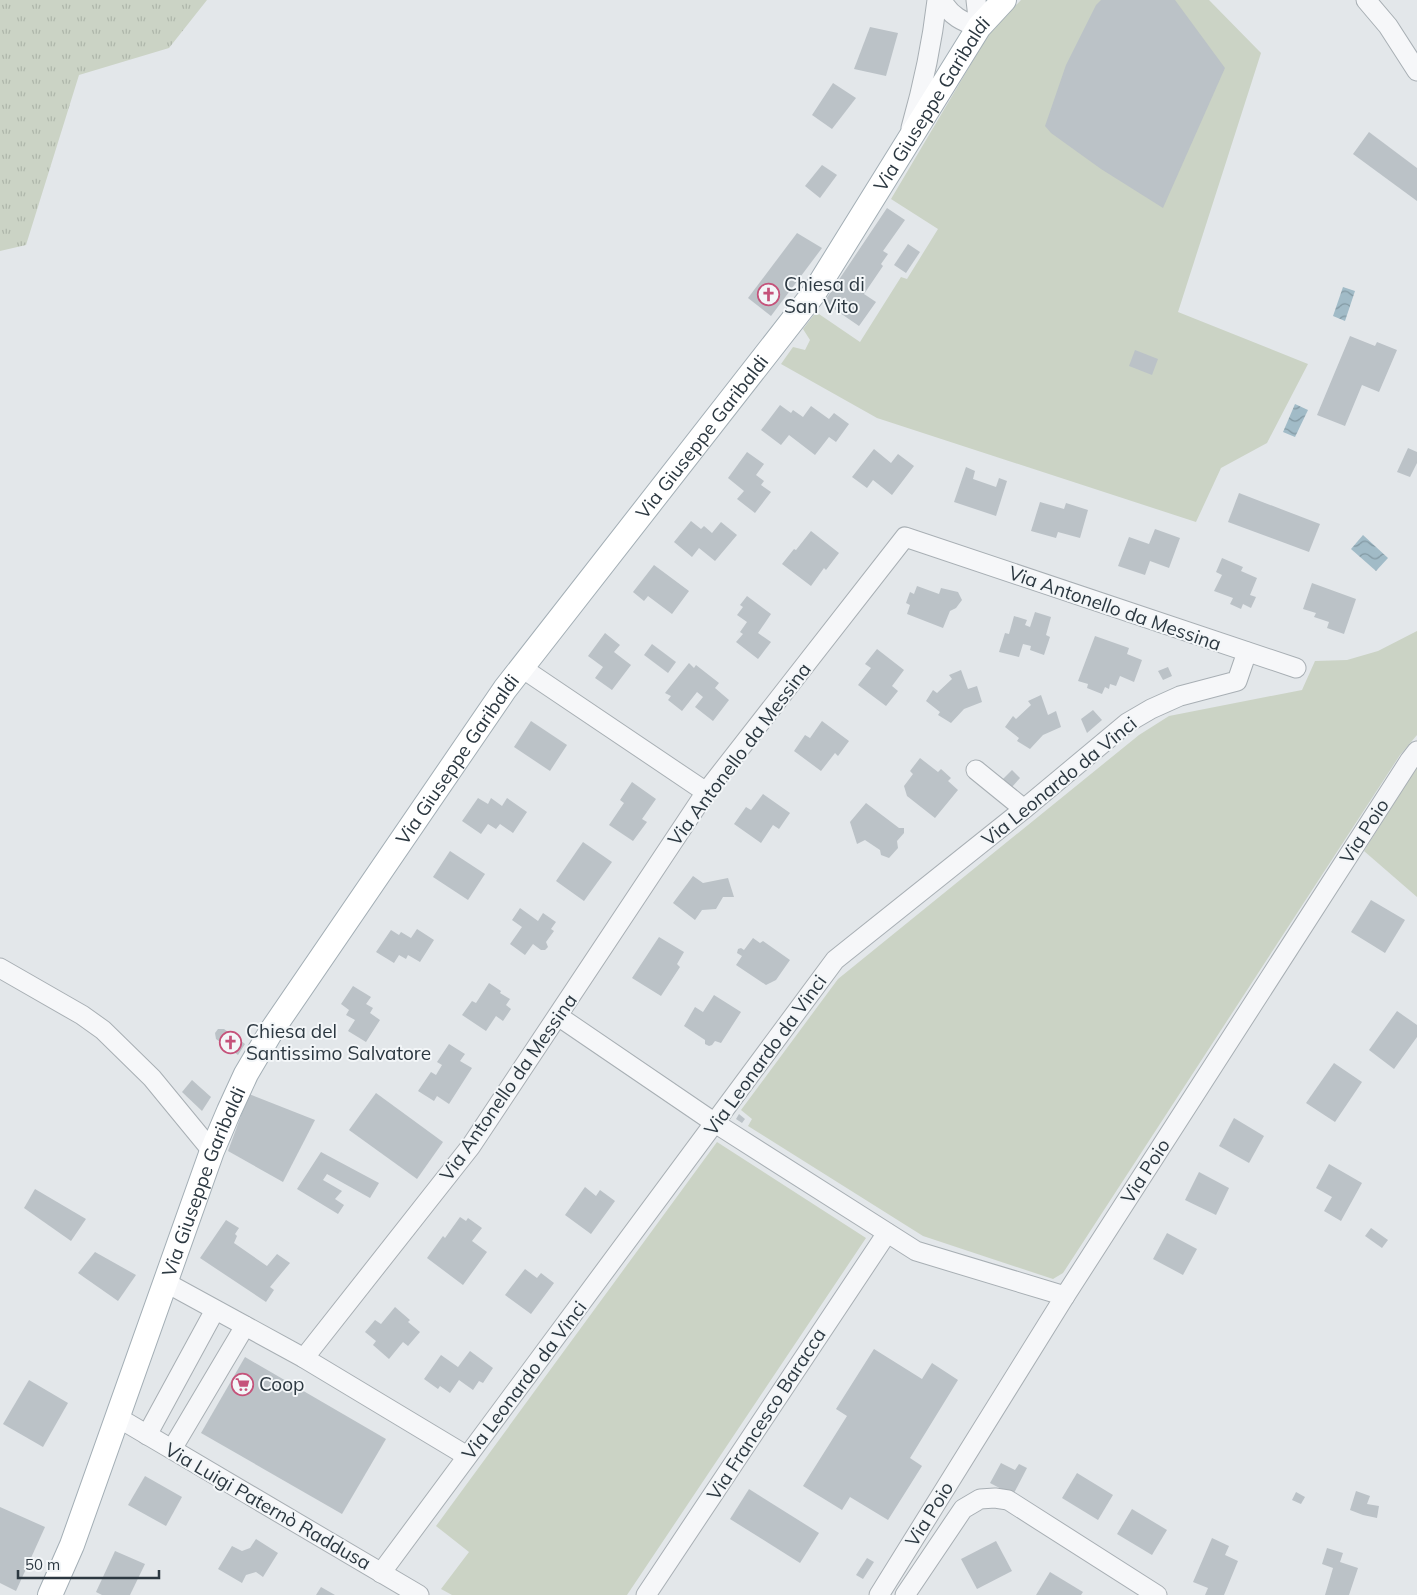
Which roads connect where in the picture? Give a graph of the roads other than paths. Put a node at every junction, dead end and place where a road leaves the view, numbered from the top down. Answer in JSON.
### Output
{"nodes":[{"id":1,"x":937,"y":0,"type":"edge"},
{"id":2,"x":942,"y":0,"type":"edge"},
{"id":3,"x":976,"y":0,"type":"edge"},
{"id":4,"x":1004,"y":0,"type":"edge"},
{"id":5,"x":1366,"y":0,"type":"edge"},
{"id":6,"x":979,"y":27,"type":"junction"},
{"id":7,"x":1417,"y":72,"type":"edge"},
{"id":8,"x":906,"y":146,"type":"junction"},
{"id":9,"x":1247,"y":652,"type":"junction"},
{"id":10,"x":522,"y":668,"type":"junction"},
{"id":11,"x":1296,"y":668,"type":"dead end"},
{"id":12,"x":1417,"y":751,"type":"edge"},
{"id":13,"x":976,"y":770,"type":"dead end"},
{"id":14,"x":706,"y":792,"type":"junction"},
{"id":15,"x":1024,"y":809,"type":"junction"},
{"id":16,"x":0,"y":968,"type":"edge"},
{"id":17,"x":558,"y":1016,"type":"junction"},
{"id":18,"x":715,"y":1123,"type":"junction"},
{"id":19,"x":212,"y":1151,"type":"junction"},
{"id":20,"x":887,"y":1233,"type":"junction"},
{"id":21,"x":165,"y":1282,"type":"junction"},
{"id":22,"x":1065,"y":1296,"type":"junction"},
{"id":23,"x":215,"y":1310,"type":"junction"},
{"id":24,"x":245,"y":1326,"type":"junction"},
{"id":25,"x":304,"y":1358,"type":"junction"},
{"id":26,"x":118,"y":1417,"type":"junction"},
{"id":27,"x":147,"y":1435,"type":"junction"},
{"id":28,"x":172,"y":1449,"type":"junction"},
{"id":29,"x":467,"y":1456,"type":"junction"},
{"id":30,"x":62,"y":1567,"type":"junction"},
{"id":31,"x":382,"y":1573,"type":"junction"},
{"id":32,"x":50,"y":1595,"type":"edge"},
{"id":33,"x":62,"y":1595,"type":"edge"},
{"id":34,"x":419,"y":1595,"type":"edge"},
{"id":35,"x":646,"y":1595,"type":"edge"},
{"id":36,"x":879,"y":1595,"type":"edge"},
{"id":37,"x":905,"y":1595,"type":"edge"},
{"id":38,"x":1157,"y":1595,"type":"edge"}],
"edges":[{"from":1,"to":8,"type":"street"},
{"from":2,"to":6,"type":"street"},
{"from":3,"to":6,"type":"street"},
{"from":4,"to":6,"type":"main road","name":"Via Giuseppe Garibaldi"},
{"from":5,"to":7,"type":"street"},
{"from":6,"to":8,"type":"main road","name":"Via Giuseppe Garibaldi"},
{"from":8,"to":10,"type":"main road","name":"Via Giuseppe Garibaldi"},
{"from":9,"to":11,"type":"street","name":"Via Antonello da Messina"},
{"from":9,"to":14,"type":"street","name":"Via Antonello da Messina"},
{"from":9,"to":15,"type":"street","name":"Via Leonardo da Vinci"},
{"from":10,"to":14,"type":"street"},
{"from":10,"to":19,"type":"main road","name":"Via Giuseppe Garibaldi"},
{"from":12,"to":22,"type":"street","name":"Via Poio"},
{"from":13,"to":15,"type":"street"},
{"from":14,"to":17,"type":"street","name":"Via Antonello da Messina"},
{"from":15,"to":18,"type":"street","name":"Via Leonardo da Vinci"},
{"from":16,"to":19,"type":"street"},
{"from":17,"to":18,"type":"street"},
{"from":17,"to":25,"type":"street","name":"Via Antonello da Messina"},
{"from":18,"to":20,"type":"street"},
{"from":18,"to":29,"type":"street","name":"Via Leonardo da Vinci"},
{"from":19,"to":21,"type":"main road","name":"Via Giuseppe Garibaldi"},
{"from":20,"to":22,"type":"street"},
{"from":20,"to":35,"type":"street","name":"Via Francesco Baracca"},
{"from":21,"to":23,"type":"street"},
{"from":21,"to":26,"type":"main road","name":"Via Giuseppe Garibaldi"},
{"from":22,"to":36,"type":"street","name":"Via Poio"},
{"from":23,"to":24,"type":"street"},
{"from":23,"to":27,"type":"street"},
{"from":24,"to":25,"type":"street"},
{"from":24,"to":28,"type":"street"},
{"from":25,"to":29,"type":"street"},
{"from":26,"to":27,"type":"street","name":"Via Luigi Paternò Raddusa"},
{"from":26,"to":30,"type":"main road","name":"Via Giuseppe Garibaldi"},
{"from":27,"to":28,"type":"street","name":"Via Luigi Paternò Raddusa"},
{"from":28,"to":31,"type":"street","name":"Via Luigi Paternò Raddusa"},
{"from":29,"to":31,"type":"street","name":"Via Leonardo da Vinci"},
{"from":30,"to":32,"type":"main road","name":"Via Giuseppe Garibaldi"},
{"from":30,"to":33,"type":"street"},
{"from":31,"to":34,"type":"street","name":"Via Luigi Paternò Raddusa"},
{"from":37,"to":38,"type":"street"}]}
